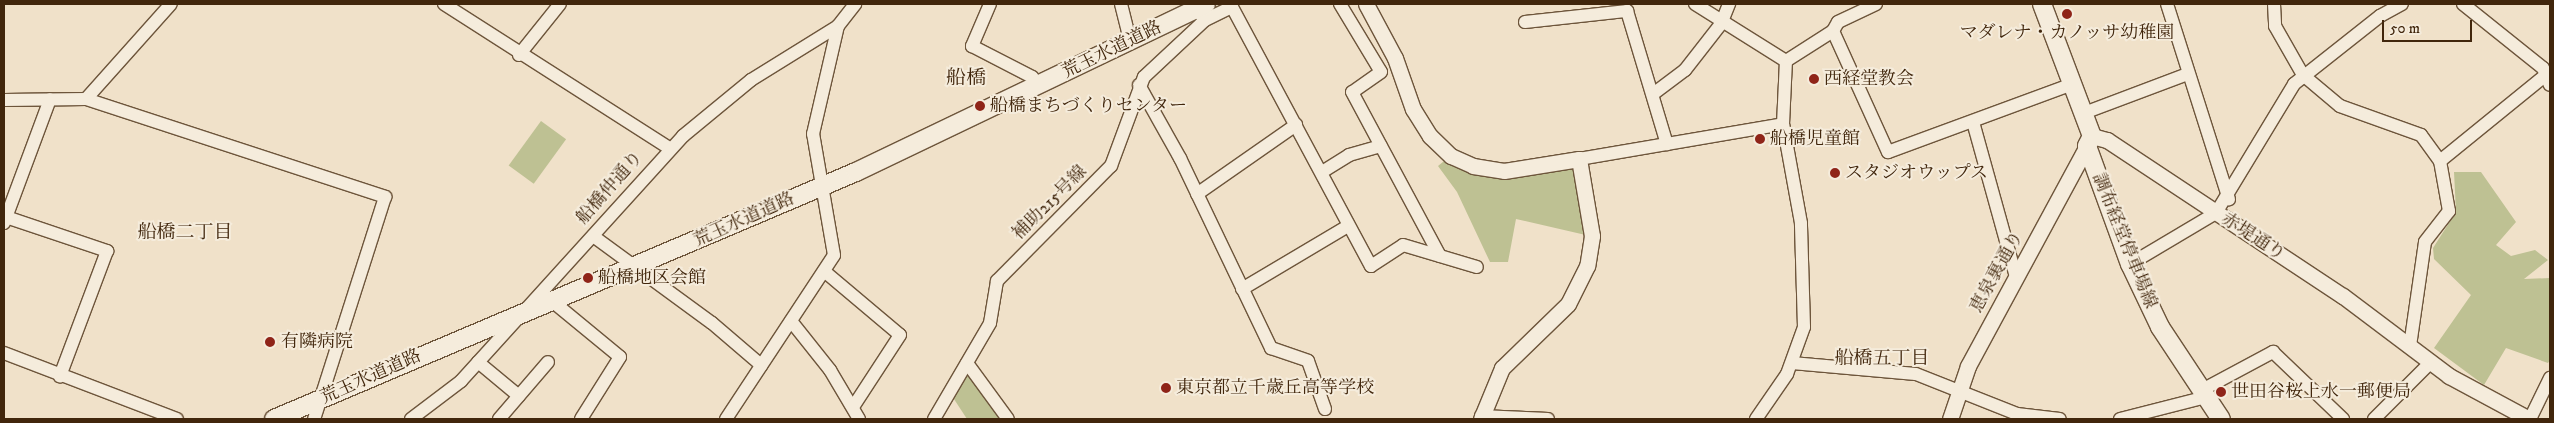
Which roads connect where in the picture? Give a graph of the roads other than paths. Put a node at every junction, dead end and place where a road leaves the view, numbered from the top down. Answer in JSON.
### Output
{"nodes":[{"id":1,"x":171,"y":4,"type":"edge"},
{"id":2,"x":444,"y":4,"type":"edge"},
{"id":3,"x":560,"y":4,"type":"edge"},
{"id":4,"x":854,"y":4,"type":"edge"},
{"id":5,"x":990,"y":4,"type":"edge"},
{"id":6,"x":1121,"y":4,"type":"edge"},
{"id":7,"x":1340,"y":4,"type":"edge"},
{"id":8,"x":1366,"y":4,"type":"edge"},
{"id":9,"x":1695,"y":4,"type":"edge"},
{"id":10,"x":1729,"y":4,"type":"edge"},
{"id":11,"x":1876,"y":4,"type":"edge"},
{"id":12,"x":2042,"y":4,"type":"edge"},
{"id":13,"x":2167,"y":4,"type":"edge"},
{"id":14,"x":2274,"y":4,"type":"edge"},
{"id":15,"x":2402,"y":4,"type":"edge"},
{"id":16,"x":2462,"y":4,"type":"edge"},
{"id":17,"x":1231,"y":6,"type":"edge"},
{"id":18,"x":1203,"y":11,"type":"edge"},
{"id":19,"x":1525,"y":22,"type":"dead end"},
{"id":20,"x":1721,"y":24,"type":"junction"},
{"id":21,"x":838,"y":26,"type":"junction"},
{"id":22,"x":1833,"y":31,"type":"junction"},
{"id":23,"x":1130,"y":40,"type":"junction"},
{"id":24,"x":518,"y":55,"type":"junction"},
{"id":25,"x":1786,"y":61,"type":"junction"},
{"id":26,"x":2547,"y":72,"type":"edge"},
{"id":27,"x":2188,"y":74,"type":"junction"},
{"id":28,"x":2303,"y":75,"type":"junction"},
{"id":29,"x":2073,"y":84,"type":"junction"},
{"id":30,"x":1139,"y":85,"type":"junction"},
{"id":31,"x":1037,"y":86,"type":"junction"},
{"id":32,"x":1653,"y":94,"type":"junction"},
{"id":33,"x":50,"y":99,"type":"junction"},
{"id":34,"x":86,"y":99,"type":"junction"},
{"id":35,"x":4,"y":100,"type":"edge"},
{"id":36,"x":2084,"y":113,"type":"junction"},
{"id":37,"x":1973,"y":122,"type":"junction"},
{"id":38,"x":1783,"y":124,"type":"junction"},
{"id":39,"x":1296,"y":125,"type":"junction"},
{"id":40,"x":2090,"y":141,"type":"junction"},
{"id":41,"x":1667,"y":144,"type":"junction"},
{"id":42,"x":1381,"y":146,"type":"junction"},
{"id":43,"x":669,"y":148,"type":"junction"},
{"id":44,"x":1579,"y":159,"type":"junction"},
{"id":45,"x":2440,"y":160,"type":"junction"},
{"id":46,"x":1322,"y":172,"type":"junction"},
{"id":47,"x":821,"y":186,"type":"junction"},
{"id":48,"x":1197,"y":194,"type":"junction"},
{"id":49,"x":2229,"y":199,"type":"junction"},
{"id":50,"x":2216,"y":213,"type":"junction"},
{"id":51,"x":5,"y":220,"type":"edge"},
{"id":52,"x":1348,"y":226,"type":"junction"},
{"id":53,"x":593,"y":236,"type":"junction"},
{"id":54,"x":1440,"y":256,"type":"junction"},
{"id":55,"x":2130,"y":264,"type":"junction"},
{"id":56,"x":1477,"y":267,"type":"dead end"},
{"id":57,"x":634,"y":268,"type":"junction"},
{"id":58,"x":824,"y":270,"type":"junction"},
{"id":59,"x":2016,"y":276,"type":"junction"},
{"id":60,"x":1242,"y":289,"type":"junction"},
{"id":61,"x":552,"y":301,"type":"junction"},
{"id":62,"x":518,"y":315,"type":"junction"},
{"id":63,"x":791,"y":321,"type":"junction"},
{"id":64,"x":2410,"y":346,"type":"junction"},
{"id":65,"x":4,"y":354,"type":"edge"},
{"id":66,"x":478,"y":362,"type":"junction"},
{"id":67,"x":548,"y":362,"type":"dead end"},
{"id":68,"x":967,"y":362,"type":"junction"},
{"id":69,"x":2431,"y":362,"type":"junction"},
{"id":70,"x":1792,"y":363,"type":"junction"},
{"id":71,"x":761,"y":365,"type":"junction"},
{"id":72,"x":60,"y":376,"type":"junction"},
{"id":73,"x":2550,"y":382,"type":"edge"},
{"id":74,"x":1956,"y":391,"type":"junction"},
{"id":75,"x":2204,"y":394,"type":"junction"},
{"id":76,"x":519,"y":396,"type":"junction"},
{"id":77,"x":322,"y":399,"type":"junction"},
{"id":78,"x":1325,"y":409,"type":"dead end"},
{"id":79,"x":856,"y":413,"type":"edge"},
{"id":80,"x":419,"y":417,"type":"edge"},
{"id":81,"x":1481,"y":417,"type":"edge"},
{"id":82,"x":177,"y":419,"type":"edge"},
{"id":83,"x":274,"y":419,"type":"edge"},
{"id":84,"x":314,"y":419,"type":"edge"},
{"id":85,"x":499,"y":419,"type":"edge"},
{"id":86,"x":581,"y":419,"type":"edge"},
{"id":87,"x":726,"y":419,"type":"edge"},
{"id":88,"x":934,"y":419,"type":"edge"},
{"id":89,"x":1008,"y":419,"type":"edge"},
{"id":90,"x":1548,"y":419,"type":"edge"},
{"id":91,"x":1756,"y":419,"type":"edge"},
{"id":92,"x":1950,"y":419,"type":"edge"},
{"id":93,"x":2060,"y":419,"type":"edge"},
{"id":94,"x":2120,"y":419,"type":"edge"},
{"id":95,"x":2221,"y":419,"type":"edge"},
{"id":96,"x":2343,"y":419,"type":"edge"},
{"id":97,"x":2374,"y":419,"type":"edge"},
{"id":98,"x":2530,"y":419,"type":"edge"}],
"edges":[{"from":1,"to":34,"type":"street"},
{"from":2,"to":24,"type":"street"},
{"from":3,"to":24,"type":"street"},
{"from":4,"to":21,"type":"street","name":"船橋仲通り"},
{"from":5,"to":31,"type":"street"},
{"from":6,"to":23,"type":"street"},
{"from":7,"to":42,"type":"street"},
{"from":8,"to":44,"type":"street"},
{"from":9,"to":20,"type":"street"},
{"from":10,"to":20,"type":"street"},
{"from":11,"to":22,"type":"street"},
{"from":12,"to":29,"type":"main road"},
{"from":13,"to":27,"type":"street"},
{"from":14,"to":28,"type":"street"},
{"from":15,"to":28,"type":"street"},
{"from":16,"to":26,"type":"street"},
{"from":17,"to":18,"type":"street","name":"補助215号線"},
{"from":17,"to":39,"type":"street"},
{"from":18,"to":23,"type":"main road","name":"荒玉水道道路"},
{"from":18,"to":30,"type":"street","name":"補助215号線"},
{"from":19,"to":32,"type":"street"},
{"from":20,"to":25,"type":"street"},
{"from":20,"to":32,"type":"street"},
{"from":21,"to":43,"type":"street","name":"船橋仲通り"},
{"from":21,"to":47,"type":"street"},
{"from":22,"to":25,"type":"street"},
{"from":22,"to":37,"type":"street"},
{"from":23,"to":31,"type":"main road","name":"荒玉水道道路"},
{"from":24,"to":43,"type":"street"},
{"from":25,"to":38,"type":"street"},
{"from":26,"to":45,"type":"street"},
{"from":27,"to":36,"type":"street"},
{"from":27,"to":49,"type":"street"},
{"from":28,"to":45,"type":"street"},
{"from":28,"to":49,"type":"street"},
{"from":29,"to":36,"type":"main road"},
{"from":29,"to":37,"type":"street"},
{"from":30,"to":48,"type":"street"},
{"from":30,"to":68,"type":"street","name":"補助215号線"},
{"from":31,"to":47,"type":"main road","name":"荒玉水道道路"},
{"from":32,"to":41,"type":"street"},
{"from":33,"to":34,"type":"street"},
{"from":33,"to":35,"type":"street"},
{"from":33,"to":51,"type":"street"},
{"from":34,"to":77,"type":"street"},
{"from":36,"to":40,"type":"main road"},
{"from":37,"to":59,"type":"street"},
{"from":38,"to":41,"type":"street"},
{"from":38,"to":70,"type":"street"},
{"from":39,"to":46,"type":"street"},
{"from":39,"to":48,"type":"street"},
{"from":40,"to":50,"type":"street","name":"赤堤通り"},
{"from":40,"to":55,"type":"main road","name":"調布経堂停車場線"},
{"from":40,"to":59,"type":"street","name":"恵泉裏通り"},
{"from":41,"to":44,"type":"street"},
{"from":42,"to":46,"type":"street"},
{"from":42,"to":54,"type":"street"},
{"from":43,"to":53,"type":"street","name":"船橋仲通り"},
{"from":44,"to":81,"type":"street"},
{"from":45,"to":64,"type":"street"},
{"from":46,"to":52,"type":"street"},
{"from":47,"to":57,"type":"main road","name":"荒玉水道道路"},
{"from":47,"to":58,"type":"street"},
{"from":48,"to":60,"type":"street"},
{"from":49,"to":50,"type":"street"},
{"from":50,"to":55,"type":"street"},
{"from":50,"to":64,"type":"street","name":"赤堤通り"},
{"from":51,"to":72,"type":"street"},
{"from":52,"to":54,"type":"street"},
{"from":52,"to":60,"type":"street"},
{"from":53,"to":57,"type":"street"},
{"from":53,"to":62,"type":"street","name":"船橋仲通り"},
{"from":54,"to":56,"type":"street"},
{"from":55,"to":75,"type":"main road","name":"調布経堂停車場線"},
{"from":57,"to":61,"type":"main road","name":"荒玉水道道路"},
{"from":57,"to":71,"type":"street"},
{"from":58,"to":63,"type":"street"},
{"from":58,"to":79,"type":"street"},
{"from":59,"to":74,"type":"street","name":"恵泉裏通り"},
{"from":60,"to":78,"type":"street"},
{"from":61,"to":62,"type":"main road","name":"荒玉水道道路"},
{"from":61,"to":86,"type":"street"},
{"from":62,"to":66,"type":"street","name":"船橋仲通り"},
{"from":62,"to":77,"type":"main road","name":"荒玉水道道路"},
{"from":63,"to":71,"type":"street"},
{"from":63,"to":79,"type":"street"},
{"from":64,"to":69,"type":"street","name":"赤堤通り"},
{"from":65,"to":72,"type":"street"},
{"from":66,"to":76,"type":"street"},
{"from":66,"to":80,"type":"street","name":"船橋仲通り"},
{"from":67,"to":76,"type":"street"},
{"from":68,"to":88,"type":"street","name":"補助215号線"},
{"from":68,"to":89,"type":"street"},
{"from":69,"to":97,"type":"street"},
{"from":69,"to":98,"type":"street","name":"赤堤通り"},
{"from":70,"to":74,"type":"street"},
{"from":70,"to":91,"type":"street"},
{"from":71,"to":87,"type":"street"},
{"from":72,"to":82,"type":"street"},
{"from":73,"to":98,"type":"street"},
{"from":74,"to":92,"type":"street","name":"恵泉裏通り"},
{"from":74,"to":93,"type":"street"},
{"from":75,"to":94,"type":"street"},
{"from":75,"to":95,"type":"main road","name":"調布経堂停車場線"},
{"from":75,"to":96,"type":"street"},
{"from":76,"to":85,"type":"street"},
{"from":77,"to":83,"type":"main road","name":"荒玉水道道路"},
{"from":77,"to":84,"type":"street"},
{"from":81,"to":90,"type":"street"}]}
